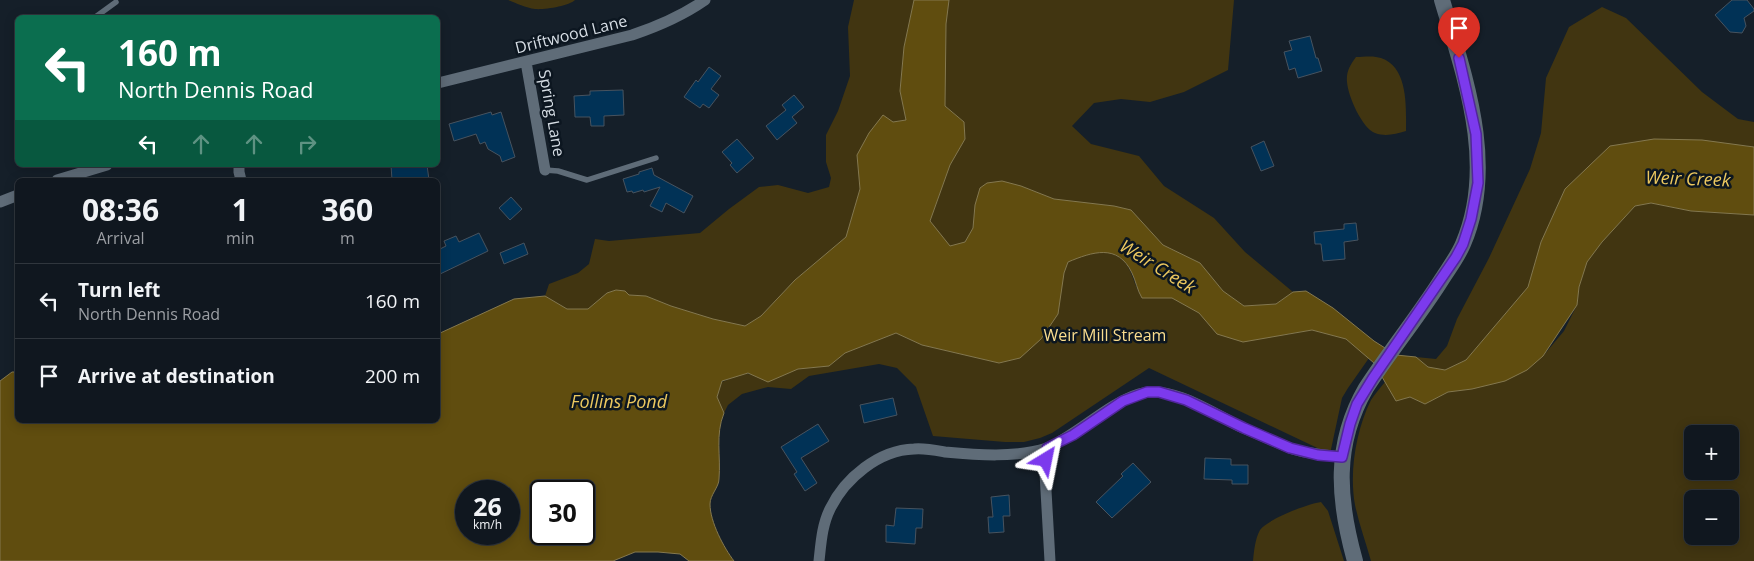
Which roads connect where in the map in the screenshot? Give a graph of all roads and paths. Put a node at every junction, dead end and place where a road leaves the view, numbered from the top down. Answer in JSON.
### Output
{"nodes":[{"id":1,"x":705,"y":0,"type":"edge"},
{"id":2,"x":1442,"y":0,"type":"edge"},
{"id":3,"x":116,"y":2,"type":"dead end"},
{"id":4,"x":98,"y":15,"type":"edge"},
{"id":5,"x":526,"y":62,"type":"junction"},
{"id":6,"x":440,"y":83,"type":"edge"},
{"id":7,"x":656,"y":158,"type":"dead end"},
{"id":8,"x":100,"y":167,"type":"edge"},
{"id":9,"x":545,"y":170,"type":"joint"},
{"id":10,"x":64,"y":178,"type":"edge"},
{"id":11,"x":15,"y":196,"type":"edge"},
{"id":12,"x":0,"y":202,"type":"edge"},
{"id":13,"x":1047,"y":448,"type":"junction"},
{"id":14,"x":1342,"y":457,"type":"junction"},
{"id":15,"x":819,"y":561,"type":"edge"},
{"id":16,"x":1050,"y":561,"type":"edge"},
{"id":17,"x":1355,"y":561,"type":"edge"}],
"edges":[{"from":1,"to":5,"type":"street","name":"Driftwood Lane"},
{"from":2,"to":14,"type":"main road"},
{"from":3,"to":4,"type":"lane"},
{"from":5,"to":6,"type":"street","name":"Driftwood Lane"},
{"from":5,"to":9,"type":"street","name":"Spring Lane"},
{"from":7,"to":9,"type":"lane"},
{"from":8,"to":10,"type":"street"},
{"from":11,"to":12,"type":"street"},
{"from":13,"to":14,"type":"street"},
{"from":13,"to":15,"type":"street"},
{"from":13,"to":16,"type":"street"},
{"from":14,"to":17,"type":"main road"}]}
